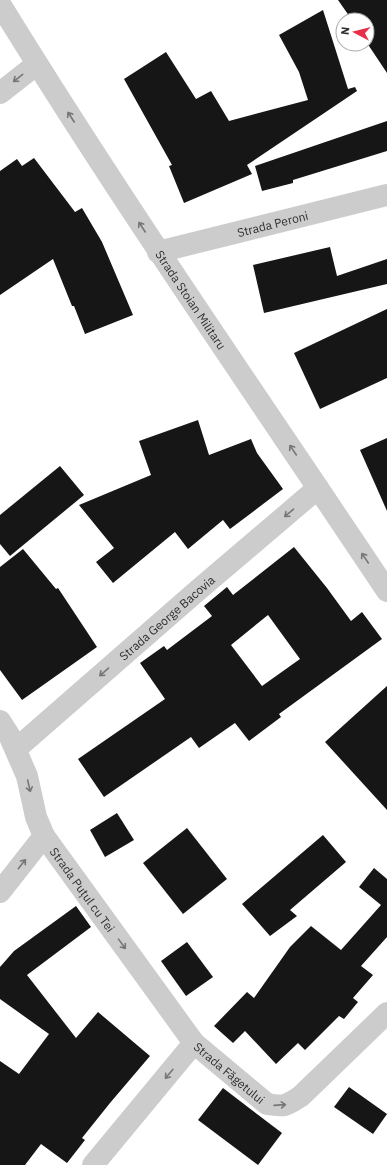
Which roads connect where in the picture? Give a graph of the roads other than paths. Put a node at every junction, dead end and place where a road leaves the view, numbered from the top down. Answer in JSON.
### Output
{"nodes":[{"id":1,"x":0,"y":4,"type":"edge"},
{"id":2,"x":37,"y":64,"type":"junction"},
{"id":3,"x":0,"y":93,"type":"edge"},
{"id":4,"x":387,"y":195,"type":"edge"},
{"id":5,"x":158,"y":252,"type":"junction"},
{"id":6,"x":318,"y":488,"type":"junction"},
{"id":7,"x":387,"y":591,"type":"edge"},
{"id":8,"x":0,"y":721,"type":"edge"},
{"id":9,"x":16,"y":749,"type":"junction"},
{"id":10,"x":44,"y":836,"type":"junction"},
{"id":11,"x":0,"y":892,"type":"edge"},
{"id":12,"x":387,"y":1013,"type":"edge"},
{"id":13,"x":194,"y":1043,"type":"junction"},
{"id":14,"x":93,"y":1165,"type":"edge"}],
"edges":[{"from":1,"to":2,"type":"street","name":"Strada Stoian Militaru"},
{"from":2,"to":3,"type":"street","one_way":true},
{"from":5,"to":2,"type":"street","name":"Strada Stoian Militaru","one_way":true},
{"from":4,"to":5,"type":"street","name":"Strada Peroni"},
{"from":6,"to":5,"type":"street","name":"Strada Stoian Militaru","one_way":true},
{"from":7,"to":6,"type":"street","name":"Strada Stoian Militaru","one_way":true},
{"from":6,"to":9,"type":"street","name":"Strada George Bacovia","one_way":true},
{"from":8,"to":9,"type":"street","name":"Strada Puțul cu Tei"},
{"from":9,"to":10,"type":"street","name":"Strada Puțul cu Tei","one_way":true},
{"from":11,"to":10,"type":"street","one_way":true},
{"from":10,"to":13,"type":"street","name":"Strada Puțul cu Tei","one_way":true},
{"from":13,"to":12,"type":"street","name":"Strada Făgetului","one_way":true},
{"from":13,"to":14,"type":"street","name":"Strada Făgetului","one_way":true}]}
